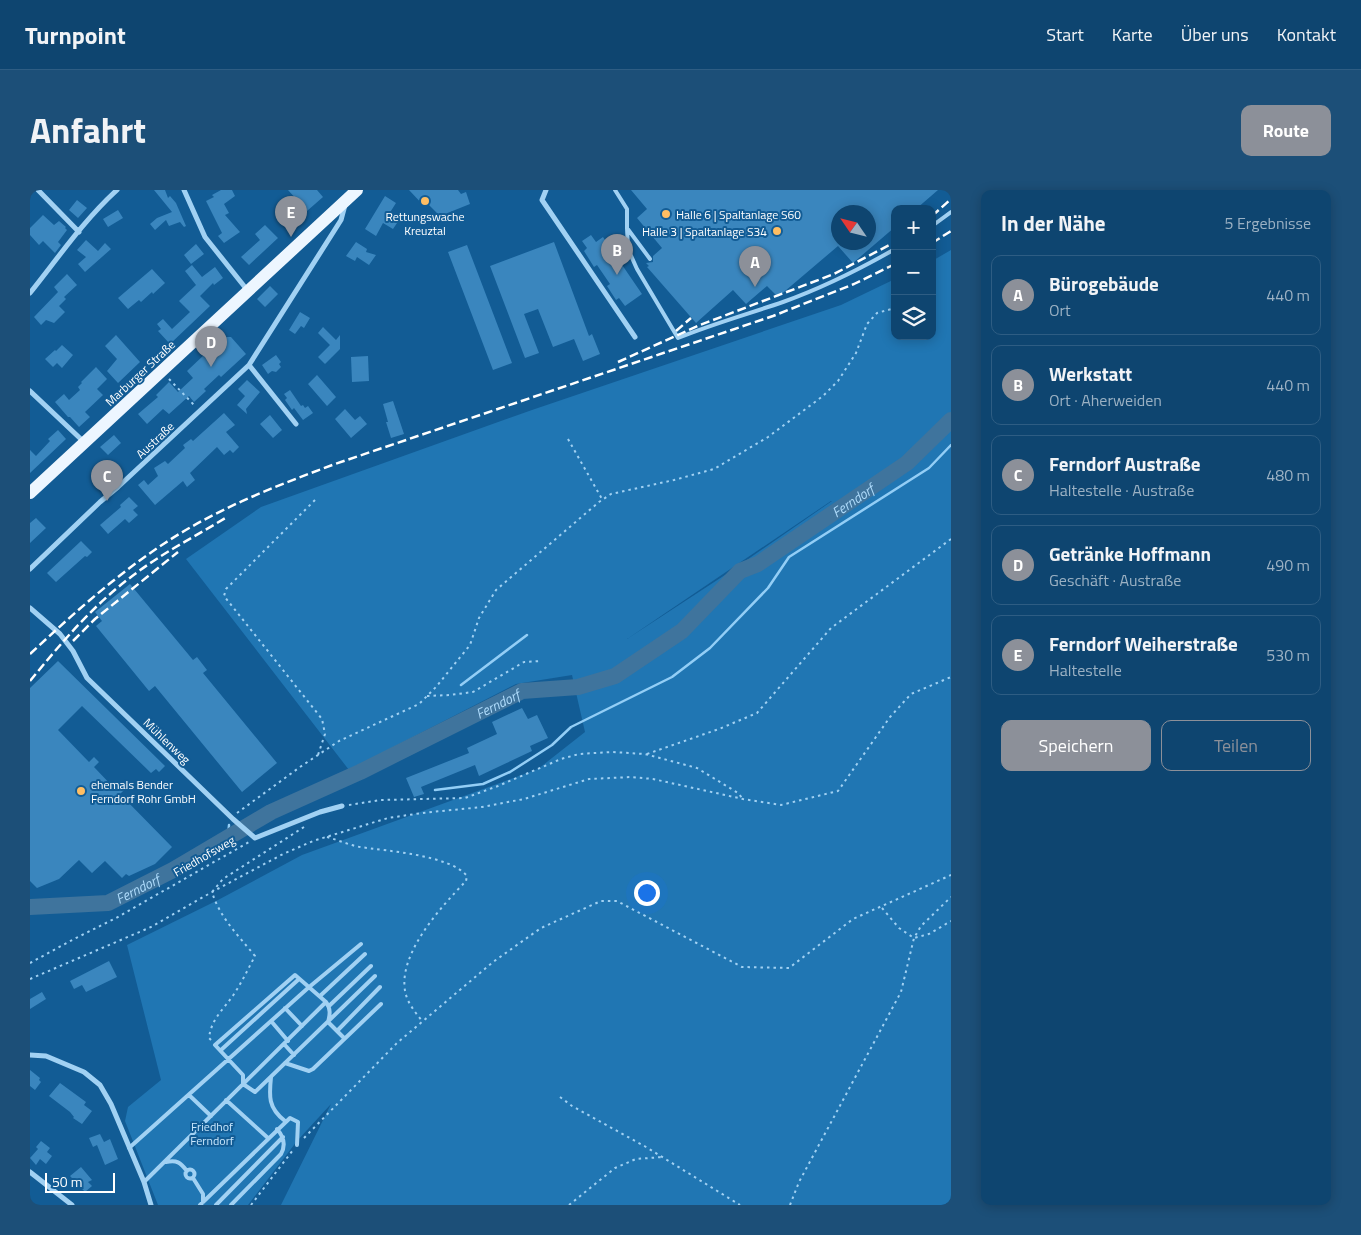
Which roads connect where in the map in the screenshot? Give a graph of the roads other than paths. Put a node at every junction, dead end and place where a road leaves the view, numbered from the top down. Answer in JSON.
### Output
{"nodes":[{"id":1,"x":38,"y":190,"type":"edge"},
{"id":2,"x":118,"y":190,"type":"edge"},
{"id":3,"x":184,"y":190,"type":"edge"},
{"id":4,"x":357,"y":190,"type":"edge"},
{"id":5,"x":546,"y":190,"type":"edge"},
{"id":6,"x":615,"y":190,"type":"edge"},
{"id":7,"x":346,"y":200,"type":"junction"},
{"id":8,"x":951,"y":212,"type":"edge"},
{"id":9,"x":936,"y":223,"type":"edge"},
{"id":10,"x":627,"y":228,"type":"junction"},
{"id":11,"x":79,"y":232,"type":"junction"},
{"id":12,"x":893,"y":250,"type":"edge"},
{"id":13,"x":650,"y":259,"type":"dead end"},
{"id":14,"x":248,"y":291,"type":"junction"},
{"id":15,"x":30,"y":293,"type":"edge"},
{"id":16,"x":635,"y":337,"type":"dead end"},
{"id":17,"x":249,"y":366,"type":"junction"},
{"id":18,"x":30,"y":391,"type":"edge"},
{"id":19,"x":296,"y":424,"type":"dead end"},
{"id":20,"x":84,"y":443,"type":"junction"},
{"id":21,"x":30,"y":493,"type":"edge"},
{"id":22,"x":30,"y":569,"type":"edge"},
{"id":23,"x":30,"y":608,"type":"edge"},
{"id":24,"x":342,"y":806,"type":"road end"},
{"id":25,"x":361,"y":944,"type":"dead end"},
{"id":26,"x":364,"y":954,"type":"dead end"},
{"id":27,"x":371,"y":966,"type":"dead end"},
{"id":28,"x":375,"y":976,"type":"dead end"},
{"id":29,"x":299,"y":979,"type":"junction"},
{"id":30,"x":308,"y":988,"type":"junction"},
{"id":31,"x":380,"y":988,"type":"dead end"},
{"id":32,"x":320,"y":996,"type":"junction"},
{"id":33,"x":328,"y":1004,"type":"junction"},
{"id":34,"x":380,"y":1004,"type":"dead end"},
{"id":35,"x":285,"y":1008,"type":"junction"},
{"id":36,"x":271,"y":1021,"type":"junction"},
{"id":37,"x":328,"y":1022,"type":"junction"},
{"id":38,"x":302,"y":1026,"type":"junction"},
{"id":39,"x":337,"y":1031,"type":"junction"},
{"id":40,"x":344,"y":1038,"type":"junction"},
{"id":41,"x":286,"y":1043,"type":"junction"},
{"id":42,"x":220,"y":1050,"type":"junction"},
{"id":43,"x":30,"y":1055,"type":"edge"},
{"id":44,"x":294,"y":1055,"type":"junction"},
{"id":45,"x":229,"y":1058,"type":"junction"},
{"id":46,"x":285,"y":1063,"type":"junction"},
{"id":47,"x":271,"y":1077,"type":"junction"},
{"id":48,"x":244,"y":1084,"type":"junction"},
{"id":49,"x":189,"y":1095,"type":"junction"},
{"id":50,"x":226,"y":1100,"type":"junction"},
{"id":51,"x":210,"y":1116,"type":"junction"},
{"id":52,"x":285,"y":1121,"type":"junction"},
{"id":53,"x":277,"y":1129,"type":"junction"},
{"id":54,"x":268,"y":1138,"type":"junction"},
{"id":55,"x":283,"y":1138,"type":"junction"},
{"id":56,"x":297,"y":1145,"type":"road end"},
{"id":57,"x":129,"y":1148,"type":"junction"},
{"id":58,"x":166,"y":1162,"type":"junction"},
{"id":59,"x":32,"y":1175,"type":"edge"},
{"id":60,"x":144,"y":1182,"type":"junction"},
{"id":61,"x":201,"y":1204,"type":"edge"},
{"id":62,"x":72,"y":1205,"type":"edge"},
{"id":63,"x":151,"y":1205,"type":"edge"},
{"id":64,"x":216,"y":1205,"type":"edge"},
{"id":65,"x":231,"y":1205,"type":"edge"}],
"edges":[{"from":1,"to":11,"type":"street"},
{"from":2,"to":11,"type":"street"},
{"from":3,"to":14,"type":"street"},
{"from":4,"to":7,"type":"main road","name":"Marburger Straße"},
{"from":5,"to":16,"type":"street"},
{"from":6,"to":10,"type":"lane"},
{"from":7,"to":14,"type":"main road","name":"Marburger Straße"},
{"from":7,"to":17,"type":"street","name":"Austraße"},
{"from":8,"to":9,"type":"lane"},
{"from":10,"to":12,"type":"lane"},
{"from":10,"to":13,"type":"lane"},
{"from":11,"to":15,"type":"street"},
{"from":14,"to":20,"type":"main road","name":"Marburger Straße"},
{"from":17,"to":19,"type":"street"},
{"from":17,"to":22,"type":"street","name":"Austraße"},
{"from":18,"to":20,"type":"street"},
{"from":20,"to":21,"type":"main road","name":"Marburger Straße"},
{"from":23,"to":24,"type":"street","name":"Mühlenweg"},
{"from":25,"to":30,"type":"lane"},
{"from":26,"to":32,"type":"lane"},
{"from":27,"to":33,"type":"lane"},
{"from":28,"to":37,"type":"lane"},
{"from":29,"to":30,"type":"lane"},
{"from":29,"to":42,"type":"lane"},
{"from":29,"to":42,"type":"lane"},
{"from":30,"to":32,"type":"lane"},
{"from":30,"to":35,"type":"lane"},
{"from":31,"to":39,"type":"lane"},
{"from":32,"to":33,"type":"lane"},
{"from":33,"to":37,"type":"lane"},
{"from":33,"to":38,"type":"lane"},
{"from":34,"to":40,"type":"lane"},
{"from":35,"to":36,"type":"lane"},
{"from":35,"to":38,"type":"lane"},
{"from":36,"to":41,"type":"lane"},
{"from":36,"to":45,"type":"lane"},
{"from":37,"to":39,"type":"lane"},
{"from":37,"to":44,"type":"lane"},
{"from":38,"to":41,"type":"lane"},
{"from":39,"to":40,"type":"lane"},
{"from":40,"to":46,"type":"lane"},
{"from":41,"to":44,"type":"lane"},
{"from":41,"to":48,"type":"lane"},
{"from":42,"to":45,"type":"lane"},
{"from":43,"to":57,"type":"street"},
{"from":44,"to":46,"type":"lane"},
{"from":45,"to":48,"type":"lane"},
{"from":45,"to":49,"type":"lane"},
{"from":46,"to":47,"type":"lane"},
{"from":47,"to":48,"type":"lane"},
{"from":47,"to":52,"type":"lane"},
{"from":48,"to":50,"type":"lane"},
{"from":49,"to":51,"type":"lane"},
{"from":49,"to":57,"type":"lane"},
{"from":50,"to":51,"type":"lane"},
{"from":50,"to":54,"type":"lane"},
{"from":51,"to":58,"type":"lane"},
{"from":52,"to":53,"type":"lane"},
{"from":52,"to":56,"type":"lane"},
{"from":53,"to":54,"type":"lane"},
{"from":53,"to":55,"type":"lane"},
{"from":54,"to":61,"type":"lane"},
{"from":55,"to":64,"type":"lane"},
{"from":55,"to":65,"type":"lane"},
{"from":57,"to":60,"type":"street"},
{"from":58,"to":60,"type":"lane"},
{"from":58,"to":61,"type":"lane"},
{"from":59,"to":62,"type":"street"},
{"from":60,"to":63,"type":"street"}]}
